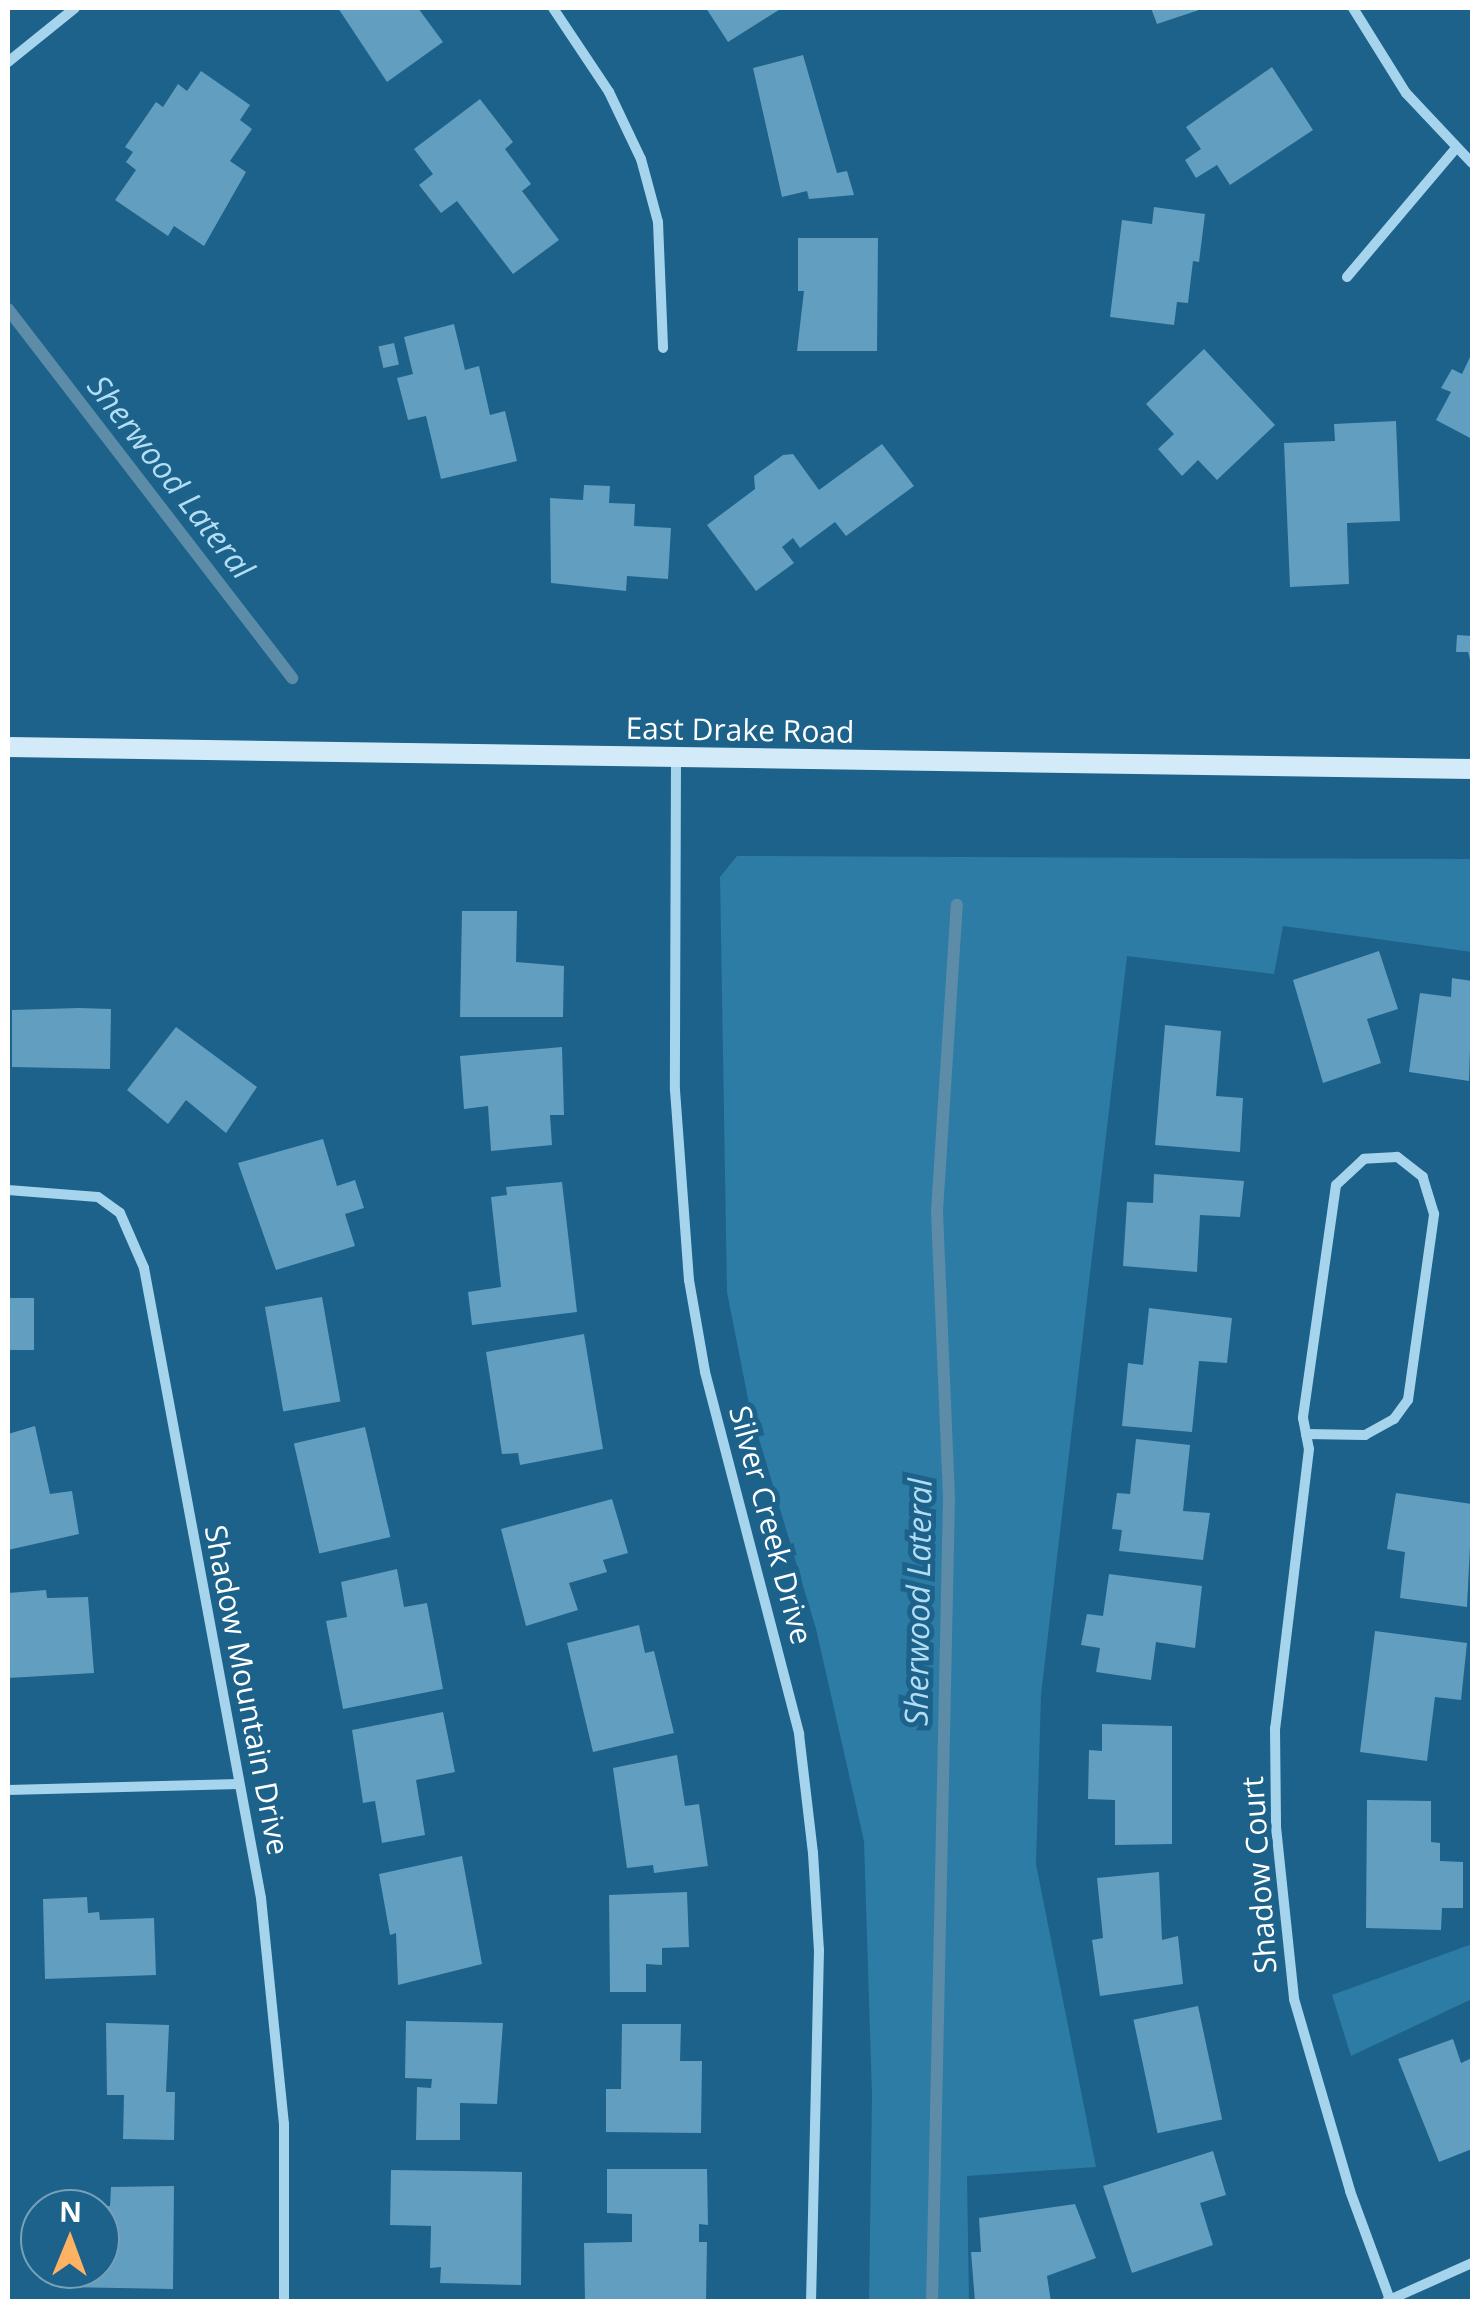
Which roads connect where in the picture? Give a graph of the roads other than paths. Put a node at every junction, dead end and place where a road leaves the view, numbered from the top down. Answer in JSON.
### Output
{"nodes":[{"id":1,"x":76,"y":8,"type":"edge"},
{"id":2,"x":553,"y":8,"type":"edge"},
{"id":3,"x":1353,"y":8,"type":"edge"},
{"id":4,"x":8,"y":62,"type":"edge"},
{"id":5,"x":1455,"y":149,"type":"junction"},
{"id":6,"x":1472,"y":163,"type":"edge"},
{"id":7,"x":1346,"y":277,"type":"dead end"},
{"id":8,"x":662,"y":348,"type":"dead end"},
{"id":9,"x":8,"y":747,"type":"edge"},
{"id":10,"x":676,"y":760,"type":"junction"},
{"id":11,"x":1472,"y":769,"type":"edge"},
{"id":12,"x":8,"y":1190,"type":"edge"},
{"id":13,"x":1306,"y":1434,"type":"junction"},
{"id":14,"x":239,"y":1784,"type":"junction"},
{"id":15,"x":8,"y":1790,"type":"edge"},
{"id":16,"x":1472,"y":2263,"type":"edge"},
{"id":17,"x":1388,"y":2301,"type":"edge"},
{"id":18,"x":284,"y":2302,"type":"edge"},
{"id":19,"x":812,"y":2302,"type":"edge"}],
"edges":[{"from":1,"to":4,"type":"street"},
{"from":2,"to":8,"type":"street"},
{"from":3,"to":5,"type":"street"},
{"from":5,"to":6,"type":"street"},
{"from":5,"to":7,"type":"street"},
{"from":9,"to":10,"type":"main road","name":"East Drake Road"},
{"from":10,"to":11,"type":"main road","name":"East Drake Road"},
{"from":10,"to":19,"type":"street","name":"Silver Creek Drive"},
{"from":12,"to":14,"type":"street","name":"Shadow Mountain Drive"},
{"from":13,"to":13,"type":"street","name":"Shadow Court"},
{"from":13,"to":17,"type":"street","name":"Shadow Court"},
{"from":14,"to":15,"type":"street"},
{"from":14,"to":18,"type":"street","name":"Shadow Mountain Drive"},
{"from":16,"to":17,"type":"street"}]}
